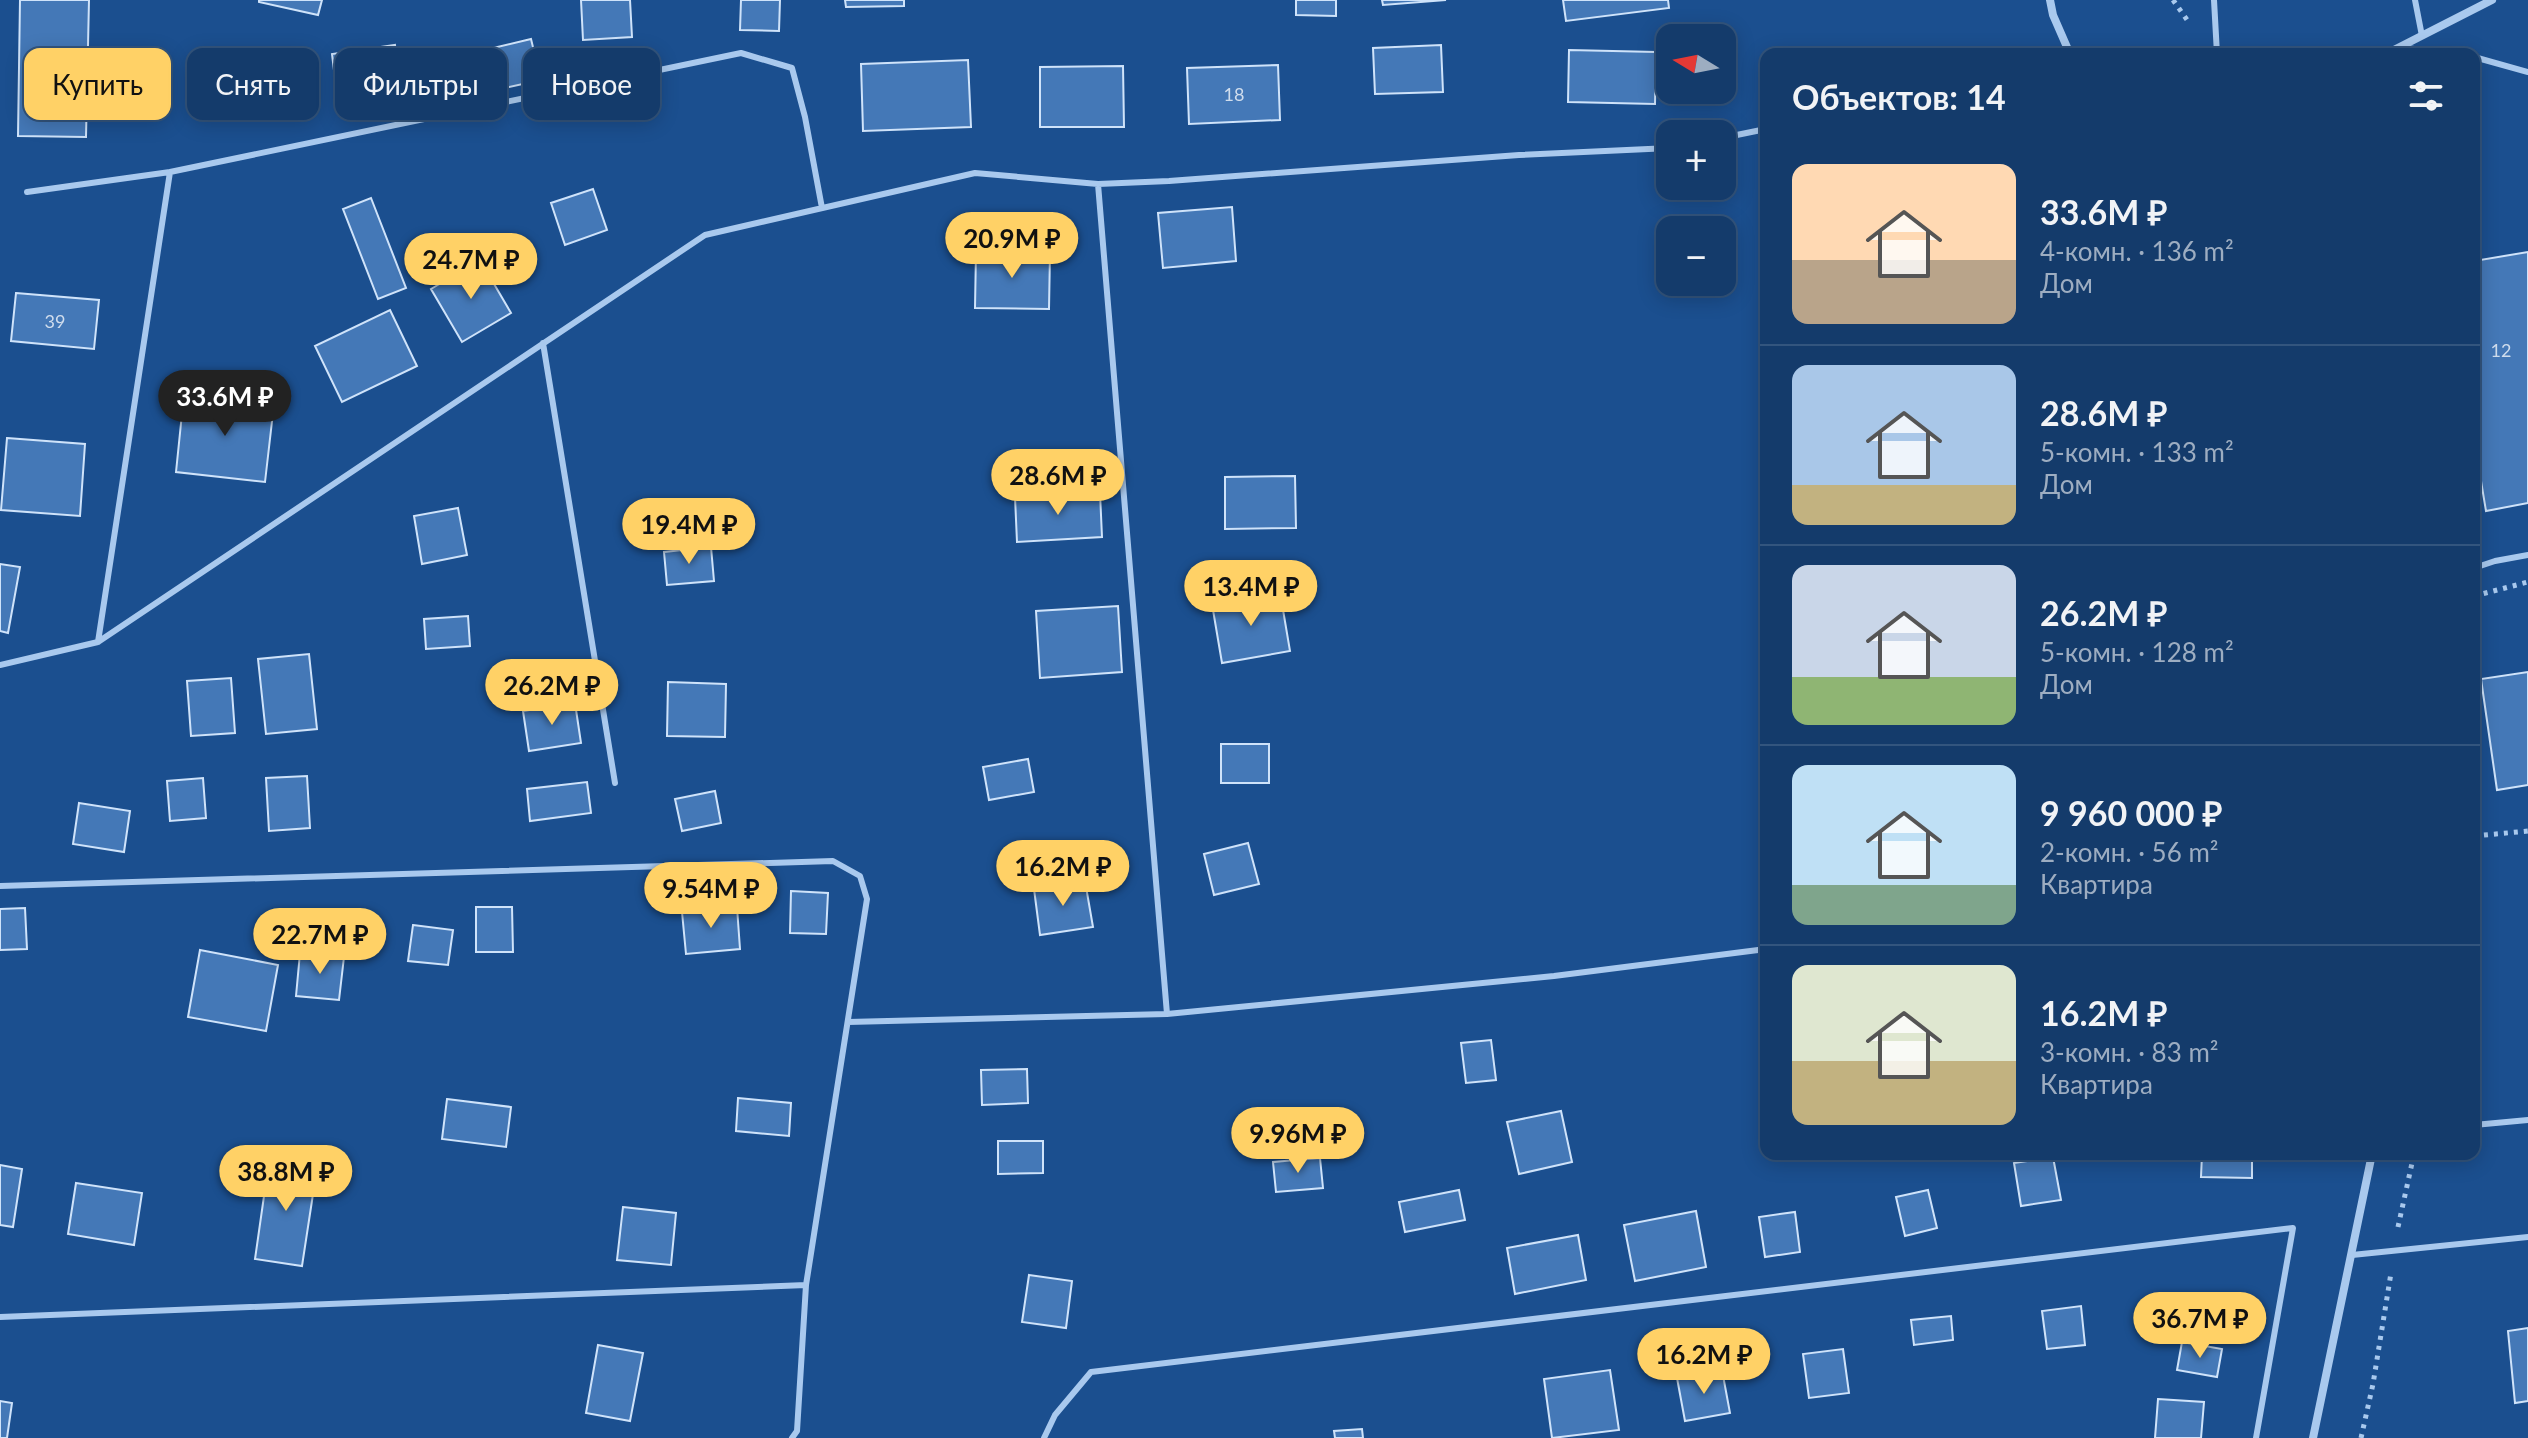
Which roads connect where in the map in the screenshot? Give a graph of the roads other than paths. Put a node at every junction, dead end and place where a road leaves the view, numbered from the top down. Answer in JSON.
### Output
{"nodes":[{"id":1,"x":2050,"y":0,"type":"edge"},
{"id":2,"x":2214,"y":0,"type":"edge"},
{"id":3,"x":2415,"y":0,"type":"edge"},
{"id":4,"x":2492,"y":0,"type":"edge"},
{"id":5,"x":2422,"y":36,"type":"junction"},
{"id":6,"x":2400,"y":47,"type":"joint"},
{"id":7,"x":2067,"y":48,"type":"edge"},
{"id":8,"x":2217,"y":48,"type":"edge"},
{"id":9,"x":2407,"y":48,"type":"edge"},
{"id":10,"x":2480,"y":59,"type":"edge"},
{"id":11,"x":2528,"y":72,"type":"edge"},
{"id":12,"x":1760,"y":130,"type":"edge"},
{"id":13,"x":1736,"y":135,"type":"edge"},
{"id":14,"x":1656,"y":149,"type":"edge"},
{"id":15,"x":170,"y":172,"type":"junction"},
{"id":16,"x":1098,"y":184,"type":"junction"},
{"id":17,"x":27,"y":192,"type":"dead end"},
{"id":18,"x":822,"y":208,"type":"junction"},
{"id":19,"x":543,"y":343,"type":"junction"},
{"id":20,"x":2528,"y":555,"type":"edge"},
{"id":21,"x":2480,"y":566,"type":"edge"},
{"id":22,"x":98,"y":642,"type":"junction"},
{"id":23,"x":0,"y":665,"type":"edge"},
{"id":24,"x":615,"y":783,"type":"dead end"},
{"id":25,"x":0,"y":886,"type":"edge"},
{"id":26,"x":1760,"y":950,"type":"edge"},
{"id":27,"x":1167,"y":1014,"type":"junction"},
{"id":28,"x":848,"y":1022,"type":"junction"},
{"id":29,"x":2528,"y":1120,"type":"edge"},
{"id":30,"x":2480,"y":1124,"type":"edge"},
{"id":31,"x":2371,"y":1160,"type":"edge"},
{"id":32,"x":2528,"y":1237,"type":"edge"},
{"id":33,"x":2352,"y":1255,"type":"junction"},
{"id":34,"x":806,"y":1285,"type":"junction"},
{"id":35,"x":0,"y":1317,"type":"edge"},
{"id":36,"x":792,"y":1438,"type":"edge"},
{"id":37,"x":1044,"y":1438,"type":"edge"},
{"id":38,"x":2256,"y":1438,"type":"edge"},
{"id":39,"x":2313,"y":1438,"type":"edge"}],
"edges":[{"from":1,"to":7,"type":"street"},
{"from":2,"to":8,"type":"lane"},
{"from":3,"to":5,"type":"lane"},
{"from":4,"to":5,"type":"street"},
{"from":5,"to":6,"type":"street"},
{"from":6,"to":9,"type":"lane"},
{"from":10,"to":11,"type":"lane"},
{"from":12,"to":13,"type":"lane"},
{"from":14,"to":16,"type":"lane"},
{"from":15,"to":17,"type":"lane"},
{"from":15,"to":18,"type":"lane"},
{"from":15,"to":22,"type":"lane"},
{"from":16,"to":18,"type":"lane"},
{"from":16,"to":27,"type":"lane"},
{"from":18,"to":19,"type":"lane"},
{"from":19,"to":22,"type":"lane"},
{"from":19,"to":24,"type":"lane"},
{"from":20,"to":21,"type":"lane"},
{"from":22,"to":23,"type":"lane"},
{"from":25,"to":28,"type":"lane"},
{"from":26,"to":27,"type":"lane"},
{"from":27,"to":28,"type":"lane"},
{"from":28,"to":34,"type":"lane"},
{"from":29,"to":30,"type":"lane"},
{"from":31,"to":33,"type":"street"},
{"from":32,"to":33,"type":"lane"},
{"from":33,"to":39,"type":"street"},
{"from":34,"to":35,"type":"lane"},
{"from":34,"to":36,"type":"lane"},
{"from":37,"to":38,"type":"lane"}]}
